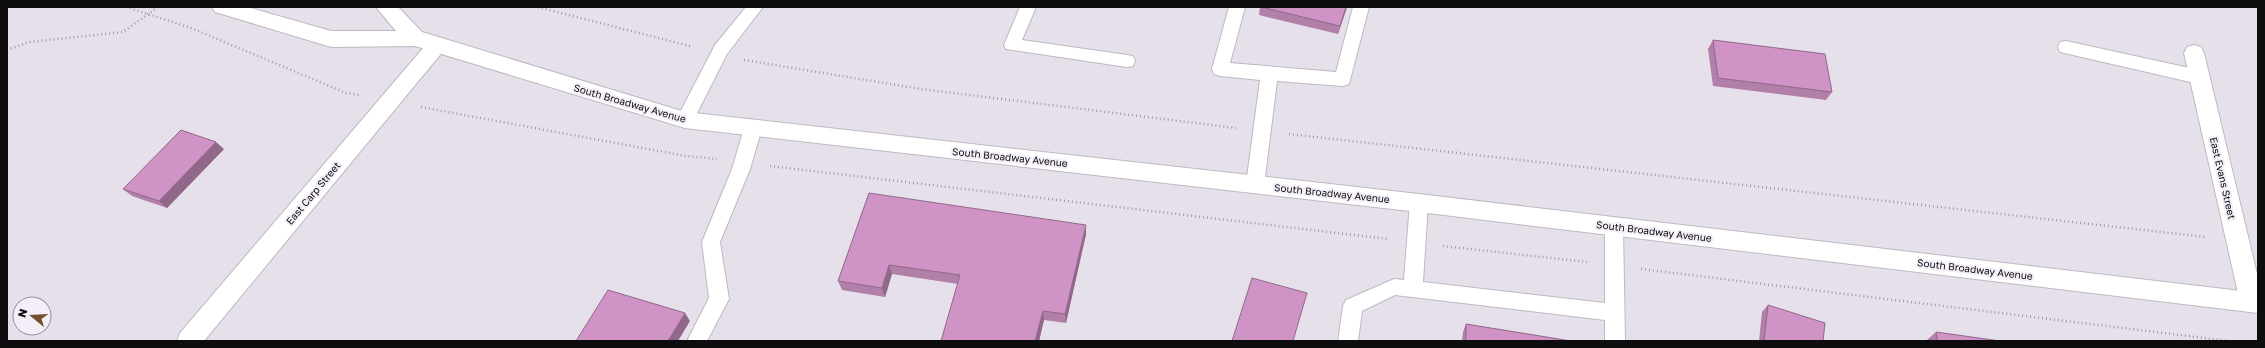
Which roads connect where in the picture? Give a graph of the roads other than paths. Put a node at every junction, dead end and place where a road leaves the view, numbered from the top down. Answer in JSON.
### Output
{"nodes":[{"id":1,"x":222,"y":7,"type":"edge"},
{"id":2,"x":386,"y":7,"type":"edge"},
{"id":3,"x":755,"y":7,"type":"edge"},
{"id":4,"x":1028,"y":7,"type":"edge"},
{"id":5,"x":1237,"y":7,"type":"edge"},
{"id":6,"x":1361,"y":7,"type":"edge"},
{"id":7,"x":415,"y":38,"type":"junction"},
{"id":8,"x":437,"y":45,"type":"junction"},
{"id":9,"x":2066,"y":47,"type":"dead end"},
{"id":10,"x":2194,"y":53,"type":"dead end"},
{"id":11,"x":1127,"y":61,"type":"dead end"},
{"id":12,"x":1269,"y":74,"type":"junction"},
{"id":13,"x":2199,"y":77,"type":"junction"},
{"id":14,"x":685,"y":120,"type":"junction"},
{"id":15,"x":753,"y":128,"type":"junction"},
{"id":16,"x":1255,"y":184,"type":"junction"},
{"id":17,"x":1419,"y":203,"type":"junction"},
{"id":18,"x":1614,"y":226,"type":"junction"},
{"id":19,"x":1412,"y":289,"type":"junction"},
{"id":20,"x":2255,"y":303,"type":"edge"},
{"id":21,"x":1615,"y":313,"type":"junction"},
{"id":22,"x":189,"y":341,"type":"edge"},
{"id":23,"x":697,"y":341,"type":"edge"},
{"id":24,"x":1348,"y":341,"type":"edge"},
{"id":25,"x":1615,"y":341,"type":"edge"}],
"edges":[{"from":1,"to":7,"type":"main road","name":"South Broadway Avenue"},
{"from":2,"to":7,"type":"main road","name":"South Broadway Avenue"},
{"from":3,"to":14,"type":"lane"},
{"from":4,"to":11,"type":"lane"},
{"from":5,"to":12,"type":"lane"},
{"from":6,"to":12,"type":"lane"},
{"from":7,"to":8,"type":"main road","name":"South Broadway Avenue"},
{"from":8,"to":14,"type":"main road","name":"South Broadway Avenue"},
{"from":8,"to":22,"type":"main road","name":"East Carp Street"},
{"from":9,"to":13,"type":"lane"},
{"from":10,"to":13,"type":"main road","name":"East Evans Street"},
{"from":12,"to":16,"type":"lane"},
{"from":13,"to":20,"type":"main road","name":"East Evans Street"},
{"from":14,"to":15,"type":"main road","name":"South Broadway Avenue"},
{"from":15,"to":16,"type":"main road","name":"South Broadway Avenue"},
{"from":15,"to":23,"type":"lane"},
{"from":16,"to":17,"type":"main road","name":"South Broadway Avenue"},
{"from":17,"to":18,"type":"main road","name":"South Broadway Avenue"},
{"from":17,"to":19,"type":"lane"},
{"from":18,"to":20,"type":"main road","name":"South Broadway Avenue"},
{"from":18,"to":21,"type":"lane"},
{"from":19,"to":21,"type":"lane"},
{"from":19,"to":24,"type":"lane"},
{"from":21,"to":25,"type":"lane"}]}
